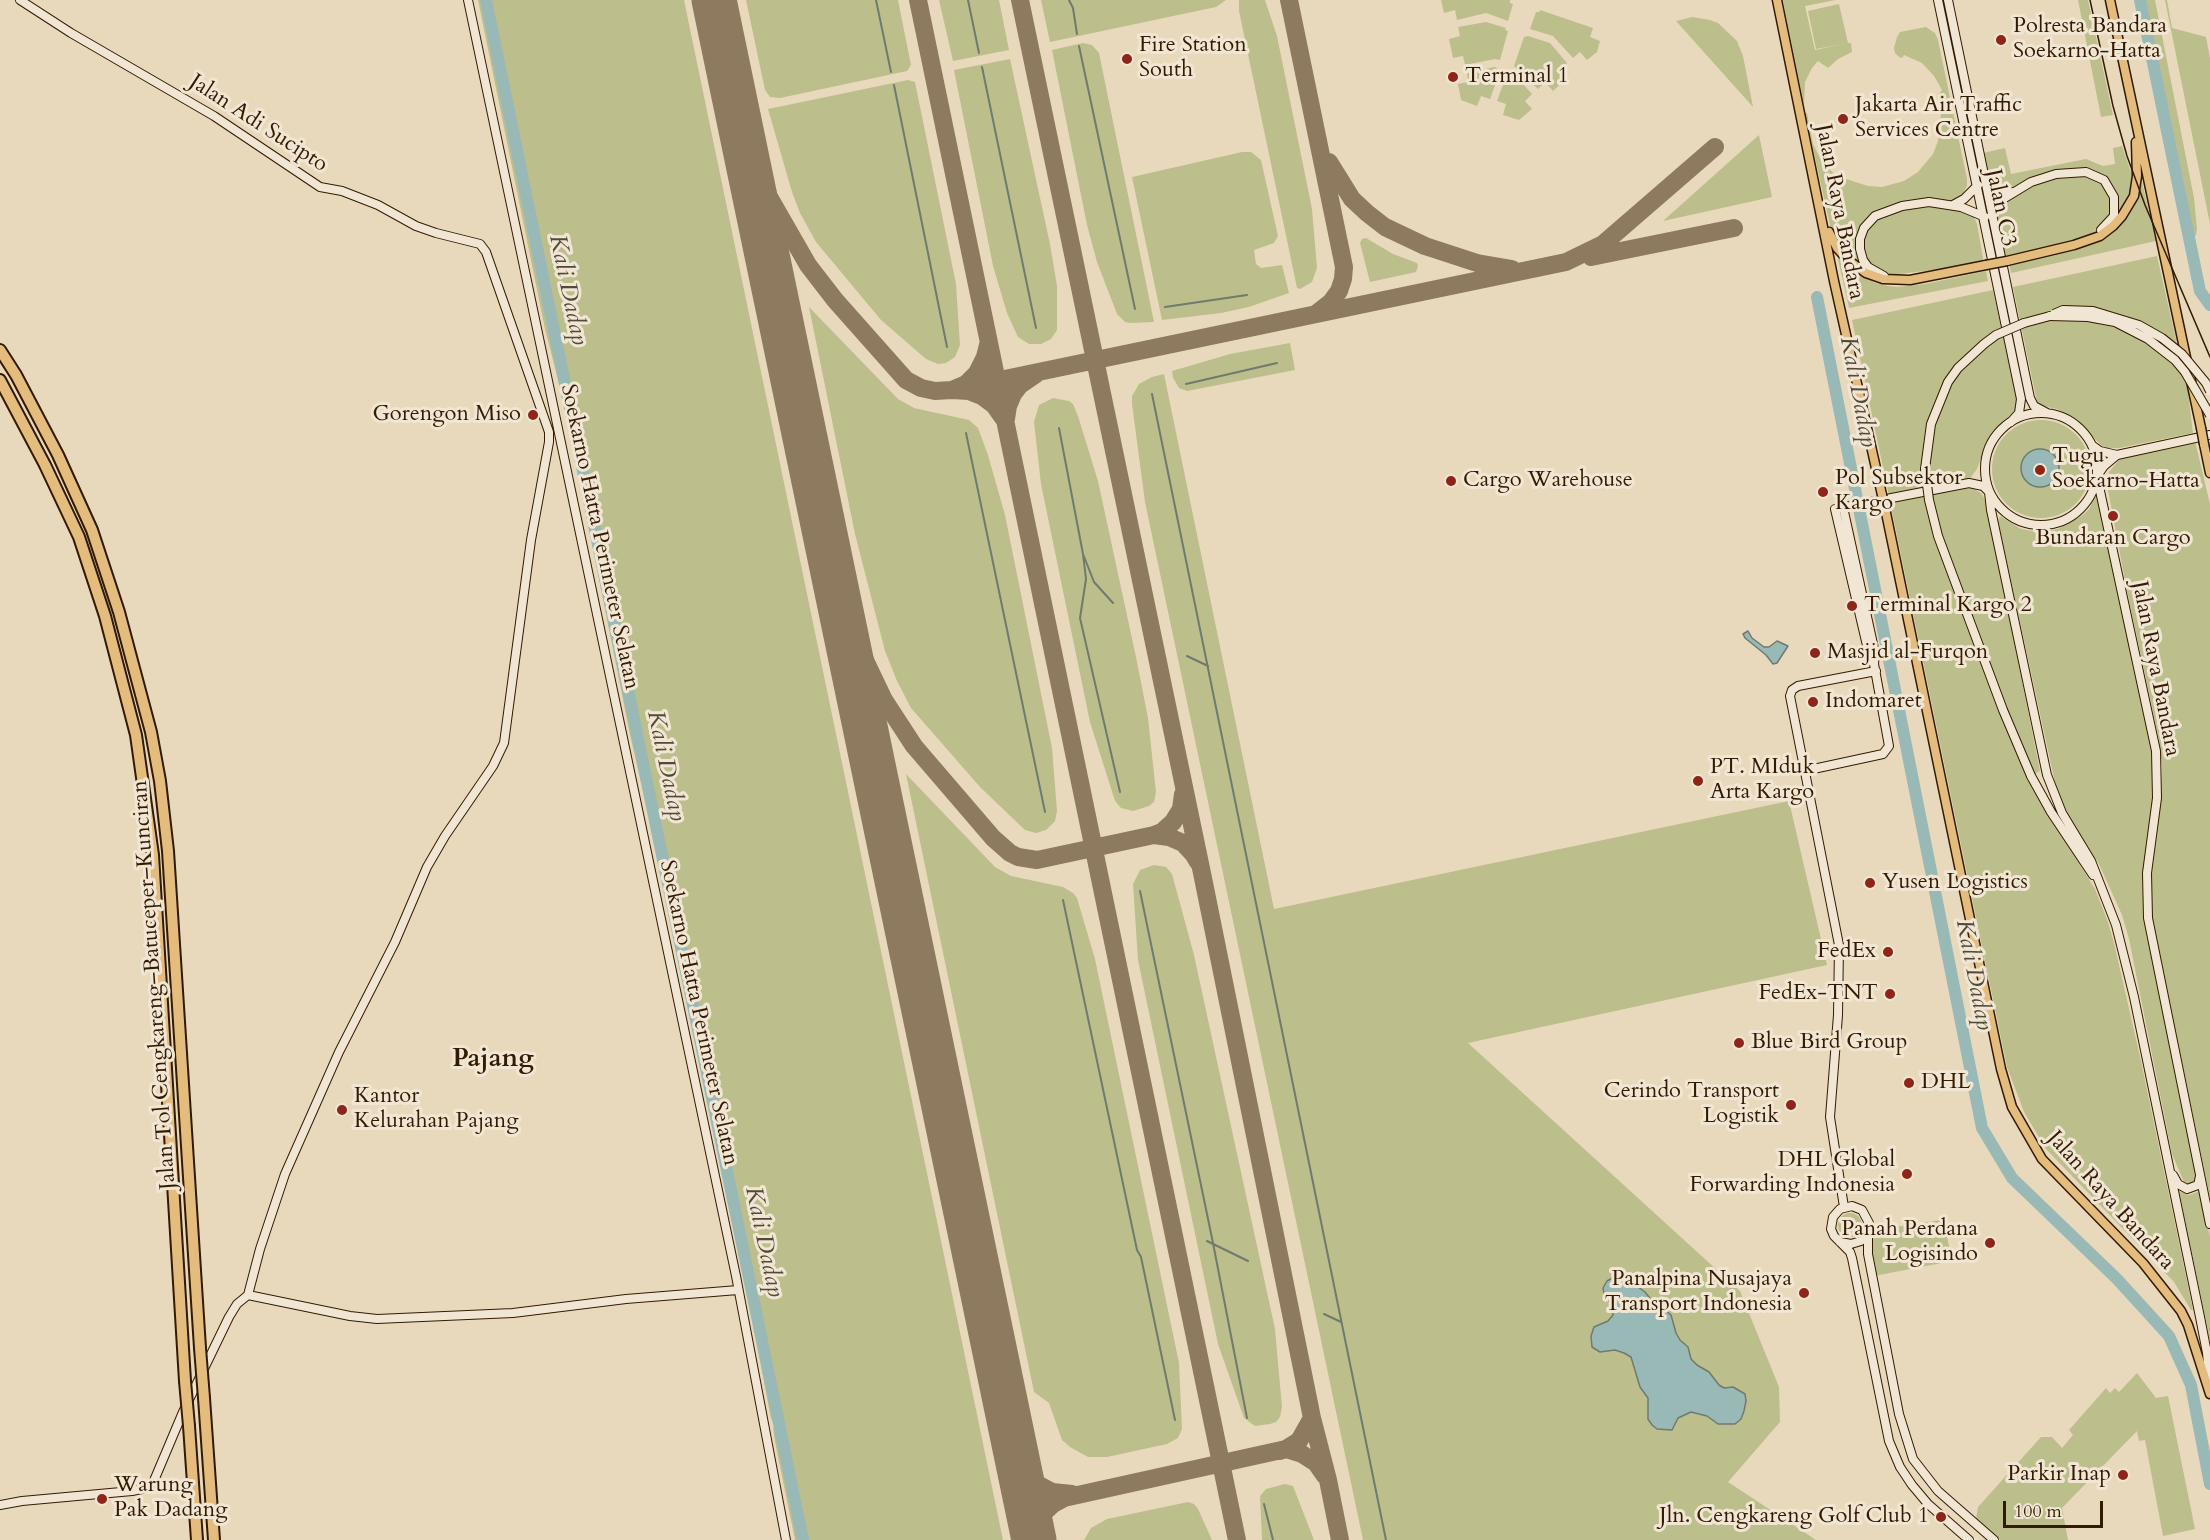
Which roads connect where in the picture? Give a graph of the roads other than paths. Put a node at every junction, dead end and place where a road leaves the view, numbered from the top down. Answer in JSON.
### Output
{"nodes":[{"id":1,"x":20,"y":0,"type":"edge"},
{"id":2,"x":468,"y":0,"type":"edge"},
{"id":3,"x":1777,"y":0,"type":"edge"},
{"id":4,"x":1938,"y":0,"type":"edge"},
{"id":5,"x":1948,"y":0,"type":"edge"},
{"id":6,"x":2110,"y":0,"type":"edge"},
{"id":7,"x":2133,"y":112,"type":"junction"},
{"id":8,"x":1986,"y":183,"type":"junction"},
{"id":9,"x":1977,"y":185,"type":"junction"},
{"id":10,"x":2012,"y":192,"type":"junction"},
{"id":11,"x":1818,"y":200,"type":"junction"},
{"id":12,"x":1952,"y":205,"type":"junction"},
{"id":13,"x":1993,"y":215,"type":"junction"},
{"id":14,"x":1984,"y":217,"type":"junction"},
{"id":15,"x":2074,"y":246,"type":"junction"},
{"id":16,"x":1928,"y":276,"type":"junction"},
{"id":17,"x":2050,"y":316,"type":"junction"},
{"id":18,"x":0,"y":350,"type":"edge"},
{"id":19,"x":0,"y":380,"type":"edge"},
{"id":20,"x":2210,"y":391,"type":"edge"},
{"id":21,"x":2047,"y":413,"type":"junction"},
{"id":22,"x":2210,"y":415,"type":"edge"},
{"id":23,"x":2011,"y":422,"type":"junction"},
{"id":24,"x":2210,"y":435,"type":"edge"},
{"id":25,"x":2092,"y":445,"type":"junction"},
{"id":26,"x":2117,"y":455,"type":"junction"},
{"id":27,"x":1984,"y":468,"type":"junction"},
{"id":28,"x":2210,"y":473,"type":"edge"},
{"id":29,"x":2097,"y":477,"type":"junction"},
{"id":30,"x":1969,"y":483,"type":"junction"},
{"id":31,"x":1989,"y":492,"type":"junction"},
{"id":32,"x":1875,"y":667,"type":"junction"},
{"id":33,"x":1804,"y":771,"type":"junction"},
{"id":34,"x":2103,"y":888,"type":"junction"},
{"id":35,"x":2167,"y":1157,"type":"junction"},
{"id":36,"x":2200,"y":1172,"type":"junction"},
{"id":37,"x":1844,"y":1207,"type":"junction"},
{"id":38,"x":2210,"y":1224,"type":"edge"},
{"id":39,"x":1868,"y":1232,"type":"junction"},
{"id":40,"x":1840,"y":1242,"type":"junction"},
{"id":41,"x":738,"y":1290,"type":"junction"},
{"id":42,"x":248,"y":1294,"type":"junction"},
{"id":43,"x":2210,"y":1385,"type":"edge"},
{"id":44,"x":2210,"y":1394,"type":"edge"},
{"id":45,"x":1899,"y":1414,"type":"junction"},
{"id":46,"x":1883,"y":1418,"type":"junction"},
{"id":47,"x":1913,"y":1459,"type":"junction"},
{"id":48,"x":1899,"y":1465,"type":"junction"},
{"id":49,"x":0,"y":1505,"type":"edge"},
{"id":50,"x":1963,"y":1513,"type":"junction"},
{"id":51,"x":1953,"y":1526,"type":"junction"},
{"id":52,"x":197,"y":1540,"type":"edge"},
{"id":53,"x":214,"y":1540,"type":"edge"},
{"id":54,"x":786,"y":1540,"type":"edge"},
{"id":55,"x":1969,"y":1540,"type":"edge"},
{"id":56,"x":1994,"y":1540,"type":"edge"}],
"edges":[{"from":1,"to":42,"type":"street","name":"Jalan Adi Sucipto"},
{"from":2,"to":41,"type":"street","name":"Soekarno Hatta Perimeter Selatan"},
{"from":3,"to":11,"type":"main road","name":"Jalan Raya Bandara"},
{"from":4,"to":9,"type":"street","name":"Jalan C3"},
{"from":5,"to":8,"type":"street","name":"Jalan C3"},
{"from":6,"to":7,"type":"main road"},
{"from":7,"to":15,"type":"main road"},
{"from":7,"to":28,"type":"main road","bridge":true},
{"from":8,"to":9,"type":"street"},
{"from":8,"to":10,"type":"street"},
{"from":8,"to":13,"type":"street","name":"Jalan C3"},
{"from":9,"to":12,"type":"street"},
{"from":9,"to":14,"type":"street","name":"Jalan C3"},
{"from":10,"to":13,"type":"street"},
{"from":10,"to":15,"type":"street"},
{"from":11,"to":16,"type":"main road"},
{"from":11,"to":44,"type":"main road","name":"Jalan Raya Bandara","bridge":true},
{"from":12,"to":14,"type":"street"},
{"from":12,"to":16,"type":"street"},
{"from":13,"to":14,"type":"street"},
{"from":13,"to":21,"type":"street","name":"Jalan C3"},
{"from":14,"to":23,"type":"street","name":"Jalan C3"},
{"from":15,"to":16,"type":"main road","bridge":true},
{"from":17,"to":20,"type":"street","bridge":true},
{"from":17,"to":22,"type":"street","name":"Jalan Raya Bandara","bridge":true},
{"from":17,"to":34,"type":"street","name":"Jalan Raya Bandara","bridge":true},
{"from":18,"to":53,"type":"highway","name":"Jalan Tol Cengkareng–Batuceper–Kunciran","bridge":true},
{"from":19,"to":52,"type":"highway","name":"Jalan Tol Cengkareng–Batuceper–Kunciran","bridge":true},
{"from":21,"to":23,"type":"street"},
{"from":21,"to":25,"type":"street"},
{"from":23,"to":27,"type":"street"},
{"from":24,"to":26,"type":"street"},
{"from":25,"to":26,"type":"street"},
{"from":25,"to":29,"type":"street"},
{"from":26,"to":29,"type":"street"},
{"from":27,"to":30,"type":"street"},
{"from":27,"to":31,"type":"street"},
{"from":29,"to":31,"type":"street"},
{"from":29,"to":36,"type":"street","name":"Jalan Raya Bandara"},
{"from":30,"to":31,"type":"street"},
{"from":30,"to":32,"type":"street"},
{"from":31,"to":34,"type":"street","name":"Jalan Raya Bandara"},
{"from":32,"to":33,"type":"street"},
{"from":32,"to":33,"type":"street"},
{"from":33,"to":37,"type":"street"},
{"from":34,"to":35,"type":"street","name":"Jalan Raya Bandara"},
{"from":35,"to":36,"type":"street"},
{"from":35,"to":43,"type":"street","name":"Jalan Raya Bandara"},
{"from":36,"to":38,"type":"street","name":"Jalan Raya Bandara"},
{"from":37,"to":39,"type":"street"},
{"from":37,"to":40,"type":"street"},
{"from":39,"to":40,"type":"street"},
{"from":39,"to":45,"type":"street"},
{"from":40,"to":46,"type":"street"},
{"from":41,"to":42,"type":"street"},
{"from":41,"to":54,"type":"street","name":"Soekarno Hatta Perimeter Selatan"},
{"from":42,"to":49,"type":"street"},
{"from":45,"to":46,"type":"street"},
{"from":45,"to":47,"type":"street"},
{"from":46,"to":48,"type":"street"},
{"from":47,"to":48,"type":"street"},
{"from":47,"to":50,"type":"street"},
{"from":48,"to":51,"type":"street"},
{"from":50,"to":51,"type":"street"},
{"from":50,"to":56,"type":"street"},
{"from":51,"to":55,"type":"street"}]}
